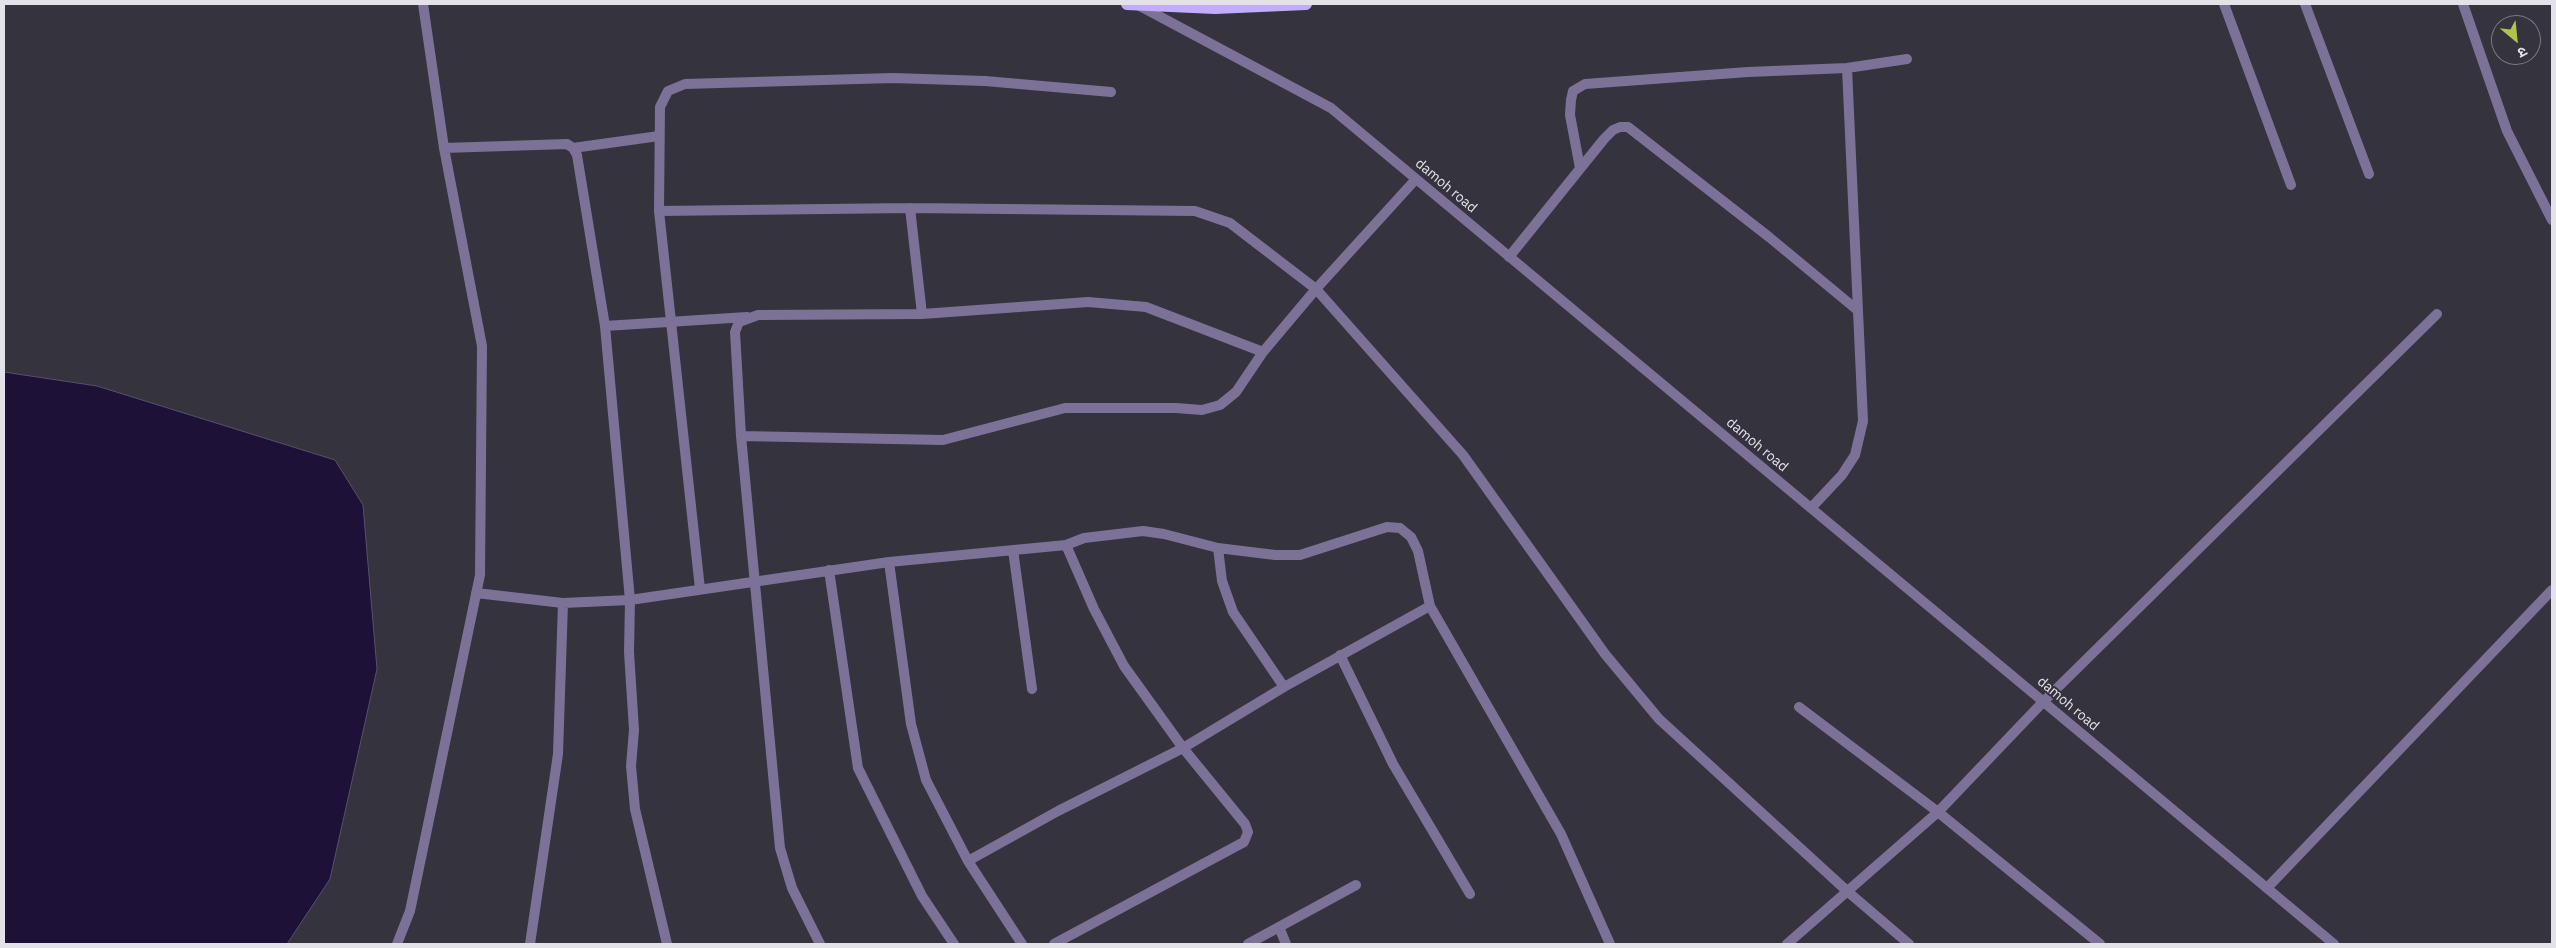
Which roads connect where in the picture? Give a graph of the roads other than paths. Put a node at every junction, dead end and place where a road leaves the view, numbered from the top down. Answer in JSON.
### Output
{"nodes":[{"id":1,"x":423,"y":4,"type":"edge"},
{"id":2,"x":1127,"y":4,"type":"edge"},
{"id":3,"x":1137,"y":4,"type":"edge"},
{"id":4,"x":1306,"y":4,"type":"edge"},
{"id":5,"x":2224,"y":4,"type":"edge"},
{"id":6,"x":2305,"y":4,"type":"edge"},
{"id":7,"x":2463,"y":4,"type":"edge"},
{"id":8,"x":1907,"y":58,"type":"dead end"},
{"id":9,"x":1847,"y":68,"type":"junction"},
{"id":10,"x":1111,"y":92,"type":"dead end"},
{"id":11,"x":659,"y":136,"type":"junction"},
{"id":12,"x":444,"y":148,"type":"junction"},
{"id":13,"x":573,"y":148,"type":"junction"},
{"id":14,"x":1580,"y":168,"type":"junction"},
{"id":15,"x":2368,"y":174,"type":"dead end"},
{"id":16,"x":1416,"y":179,"type":"junction"},
{"id":17,"x":2291,"y":185,"type":"dead end"},
{"id":18,"x":910,"y":208,"type":"junction"},
{"id":19,"x":659,"y":211,"type":"junction"},
{"id":20,"x":2552,"y":220,"type":"edge"},
{"id":21,"x":1510,"y":257,"type":"junction"},
{"id":22,"x":1316,"y":289,"type":"junction"},
{"id":23,"x":1856,"y":309,"type":"junction"},
{"id":24,"x":922,"y":314,"type":"junction"},
{"id":25,"x":2437,"y":314,"type":"dead end"},
{"id":26,"x":748,"y":317,"type":"junction"},
{"id":27,"x":671,"y":322,"type":"junction"},
{"id":28,"x":605,"y":326,"type":"junction"},
{"id":29,"x":1263,"y":352,"type":"junction"},
{"id":30,"x":741,"y":436,"type":"junction"},
{"id":31,"x":1811,"y":508,"type":"junction"},
{"id":32,"x":1066,"y":545,"type":"junction"},
{"id":33,"x":1218,"y":548,"type":"junction"},
{"id":34,"x":1013,"y":550,"type":"junction"},
{"id":35,"x":889,"y":562,"type":"junction"},
{"id":36,"x":829,"y":570,"type":"junction"},
{"id":37,"x":755,"y":581,"type":"junction"},
{"id":38,"x":700,"y":589,"type":"junction"},
{"id":39,"x":2552,"y":590,"type":"edge"},
{"id":40,"x":476,"y":593,"type":"junction"},
{"id":41,"x":630,"y":600,"type":"junction"},
{"id":42,"x":563,"y":603,"type":"junction"},
{"id":43,"x":1430,"y":606,"type":"junction"},
{"id":44,"x":1340,"y":655,"type":"junction"},
{"id":45,"x":1284,"y":687,"type":"junction"},
{"id":46,"x":1032,"y":689,"type":"dead end"},
{"id":47,"x":2043,"y":702,"type":"junction"},
{"id":48,"x":1799,"y":707,"type":"dead end"},
{"id":49,"x":1182,"y":748,"type":"junction"},
{"id":50,"x":1938,"y":812,"type":"junction"},
{"id":51,"x":968,"y":861,"type":"junction"},
{"id":52,"x":1356,"y":885,"type":"dead end"},
{"id":53,"x":2267,"y":888,"type":"junction"},
{"id":54,"x":1847,"y":891,"type":"junction"},
{"id":55,"x":1470,"y":894,"type":"dead end"},
{"id":56,"x":1279,"y":927,"type":"junction"},
{"id":57,"x":397,"y":944,"type":"edge"},
{"id":58,"x":530,"y":944,"type":"edge"},
{"id":59,"x":667,"y":944,"type":"edge"},
{"id":60,"x":820,"y":944,"type":"edge"},
{"id":61,"x":954,"y":944,"type":"edge"},
{"id":62,"x":1022,"y":944,"type":"edge"},
{"id":63,"x":1054,"y":944,"type":"edge"},
{"id":64,"x":1248,"y":944,"type":"edge"},
{"id":65,"x":1286,"y":944,"type":"edge"},
{"id":66,"x":1610,"y":944,"type":"edge"},
{"id":67,"x":1787,"y":944,"type":"edge"},
{"id":68,"x":1910,"y":944,"type":"edge"},
{"id":69,"x":2100,"y":944,"type":"edge"},
{"id":70,"x":2334,"y":944,"type":"edge"}],
"edges":[{"from":1,"to":12,"type":"street"},
{"from":2,"to":3,"type":"main road"},
{"from":3,"to":4,"type":"main road"},
{"from":3,"to":16,"type":"street","name":"damoh road"},
{"from":5,"to":17,"type":"street"},
{"from":6,"to":15,"type":"street"},
{"from":7,"to":20,"type":"street"},
{"from":8,"to":9,"type":"street"},
{"from":9,"to":14,"type":"street"},
{"from":9,"to":23,"type":"street"},
{"from":10,"to":11,"type":"street"},
{"from":11,"to":13,"type":"street"},
{"from":11,"to":19,"type":"street"},
{"from":12,"to":13,"type":"street"},
{"from":12,"to":40,"type":"street"},
{"from":13,"to":28,"type":"street"},
{"from":14,"to":21,"type":"street"},
{"from":14,"to":23,"type":"street"},
{"from":16,"to":21,"type":"street","name":"damoh road"},
{"from":16,"to":22,"type":"street"},
{"from":18,"to":19,"type":"street"},
{"from":18,"to":22,"type":"street"},
{"from":18,"to":24,"type":"street"},
{"from":19,"to":27,"type":"street"},
{"from":21,"to":31,"type":"street","name":"damoh road"},
{"from":22,"to":29,"type":"street"},
{"from":22,"to":54,"type":"street"},
{"from":23,"to":31,"type":"street"},
{"from":24,"to":26,"type":"street"},
{"from":24,"to":29,"type":"street"},
{"from":25,"to":47,"type":"street"},
{"from":26,"to":27,"type":"street"},
{"from":26,"to":30,"type":"street"},
{"from":27,"to":28,"type":"street"},
{"from":27,"to":38,"type":"street"},
{"from":28,"to":41,"type":"street"},
{"from":29,"to":30,"type":"street"},
{"from":30,"to":37,"type":"street"},
{"from":31,"to":47,"type":"street","name":"damoh road"},
{"from":32,"to":33,"type":"street"},
{"from":32,"to":34,"type":"street"},
{"from":32,"to":49,"type":"street"},
{"from":33,"to":43,"type":"street"},
{"from":33,"to":45,"type":"street"},
{"from":34,"to":35,"type":"street"},
{"from":34,"to":46,"type":"street"},
{"from":35,"to":36,"type":"street"},
{"from":35,"to":51,"type":"street"},
{"from":36,"to":37,"type":"street"},
{"from":36,"to":61,"type":"street"},
{"from":37,"to":38,"type":"street"},
{"from":37,"to":60,"type":"street"},
{"from":38,"to":41,"type":"street"},
{"from":39,"to":53,"type":"street"},
{"from":40,"to":42,"type":"street"},
{"from":40,"to":57,"type":"street"},
{"from":41,"to":42,"type":"street"},
{"from":41,"to":59,"type":"street"},
{"from":42,"to":58,"type":"street"},
{"from":43,"to":44,"type":"street"},
{"from":43,"to":66,"type":"street"},
{"from":44,"to":45,"type":"street"},
{"from":44,"to":55,"type":"street"},
{"from":45,"to":49,"type":"street"},
{"from":47,"to":50,"type":"street"},
{"from":47,"to":53,"type":"street","name":"damoh road"},
{"from":48,"to":50,"type":"street"},
{"from":49,"to":51,"type":"street"},
{"from":49,"to":63,"type":"street"},
{"from":50,"to":54,"type":"street"},
{"from":50,"to":69,"type":"street"},
{"from":51,"to":62,"type":"street"},
{"from":52,"to":56,"type":"street"},
{"from":53,"to":70,"type":"street","name":"damoh road"},
{"from":54,"to":67,"type":"street"},
{"from":54,"to":68,"type":"street"},
{"from":56,"to":64,"type":"street"},
{"from":56,"to":65,"type":"street"}]}
